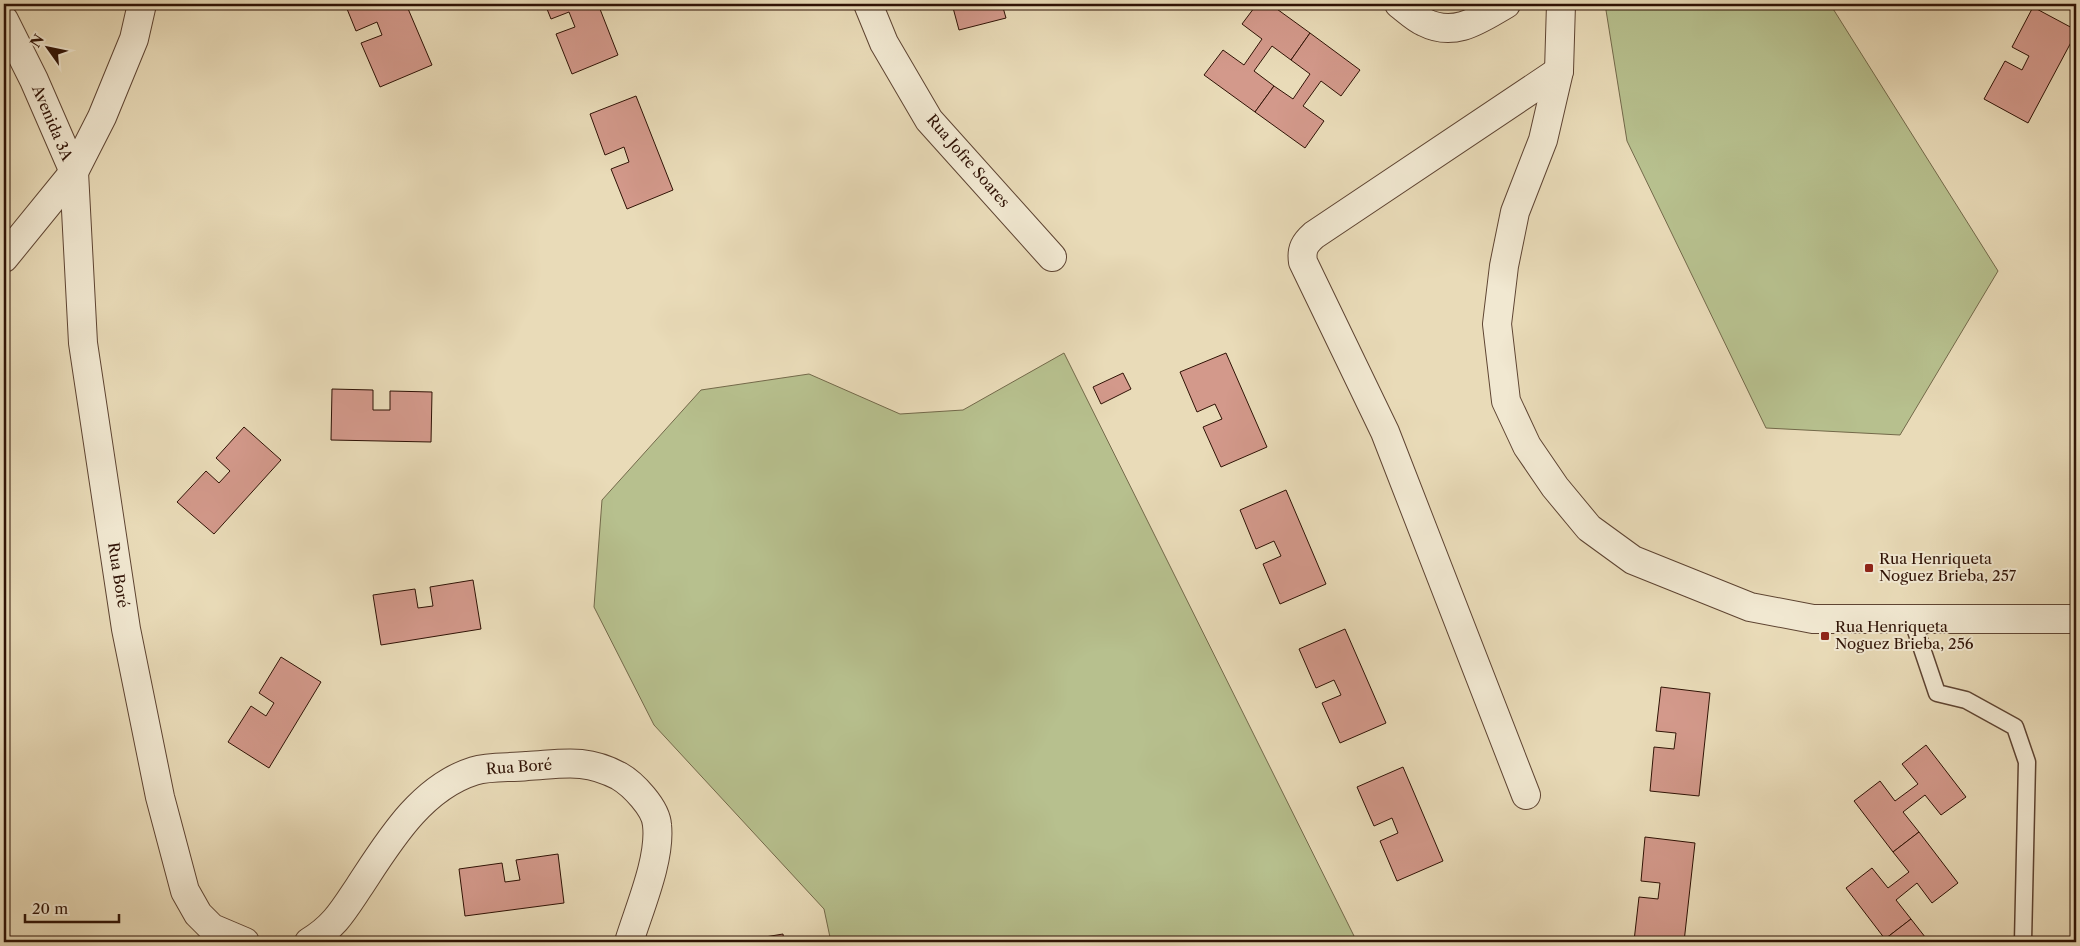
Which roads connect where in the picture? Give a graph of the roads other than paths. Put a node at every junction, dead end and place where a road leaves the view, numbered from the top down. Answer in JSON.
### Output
{"nodes":[{"id":1,"x":142,"y":4,"type":"edge"},
{"id":2,"x":868,"y":4,"type":"edge"},
{"id":3,"x":1399,"y":4,"type":"edge"},
{"id":4,"x":1506,"y":4,"type":"edge"},
{"id":5,"x":1561,"y":4,"type":"edge"},
{"id":6,"x":4,"y":20,"type":"edge"},
{"id":7,"x":1558,"y":71,"type":"junction"},
{"id":8,"x":74,"y":172,"type":"junction"},
{"id":9,"x":1052,"y":257,"type":"dead end"},
{"id":10,"x":4,"y":258,"type":"edge"},
{"id":11,"x":1912,"y":619,"type":"junction"},
{"id":12,"x":2076,"y":619,"type":"edge"},
{"id":13,"x":1526,"y":795,"type":"dead end"},
{"id":14,"x":245,"y":942,"type":"edge"},
{"id":15,"x":309,"y":942,"type":"edge"},
{"id":16,"x":629,"y":942,"type":"edge"},
{"id":17,"x":2023,"y":942,"type":"edge"}],
"edges":[{"from":1,"to":8,"type":"street"},
{"from":2,"to":9,"type":"street","name":"Rua Jofre Soares"},
{"from":3,"to":4,"type":"street"},
{"from":5,"to":7,"type":"street"},
{"from":6,"to":8,"type":"street","name":"Avenida 3A"},
{"from":7,"to":11,"type":"street"},
{"from":7,"to":13,"type":"street"},
{"from":8,"to":10,"type":"street"},
{"from":8,"to":14,"type":"street","name":"Rua Boré"},
{"from":11,"to":12,"type":"street"},
{"from":11,"to":17,"type":"lane"},
{"from":15,"to":16,"type":"street","name":"Rua Boré"}]}
